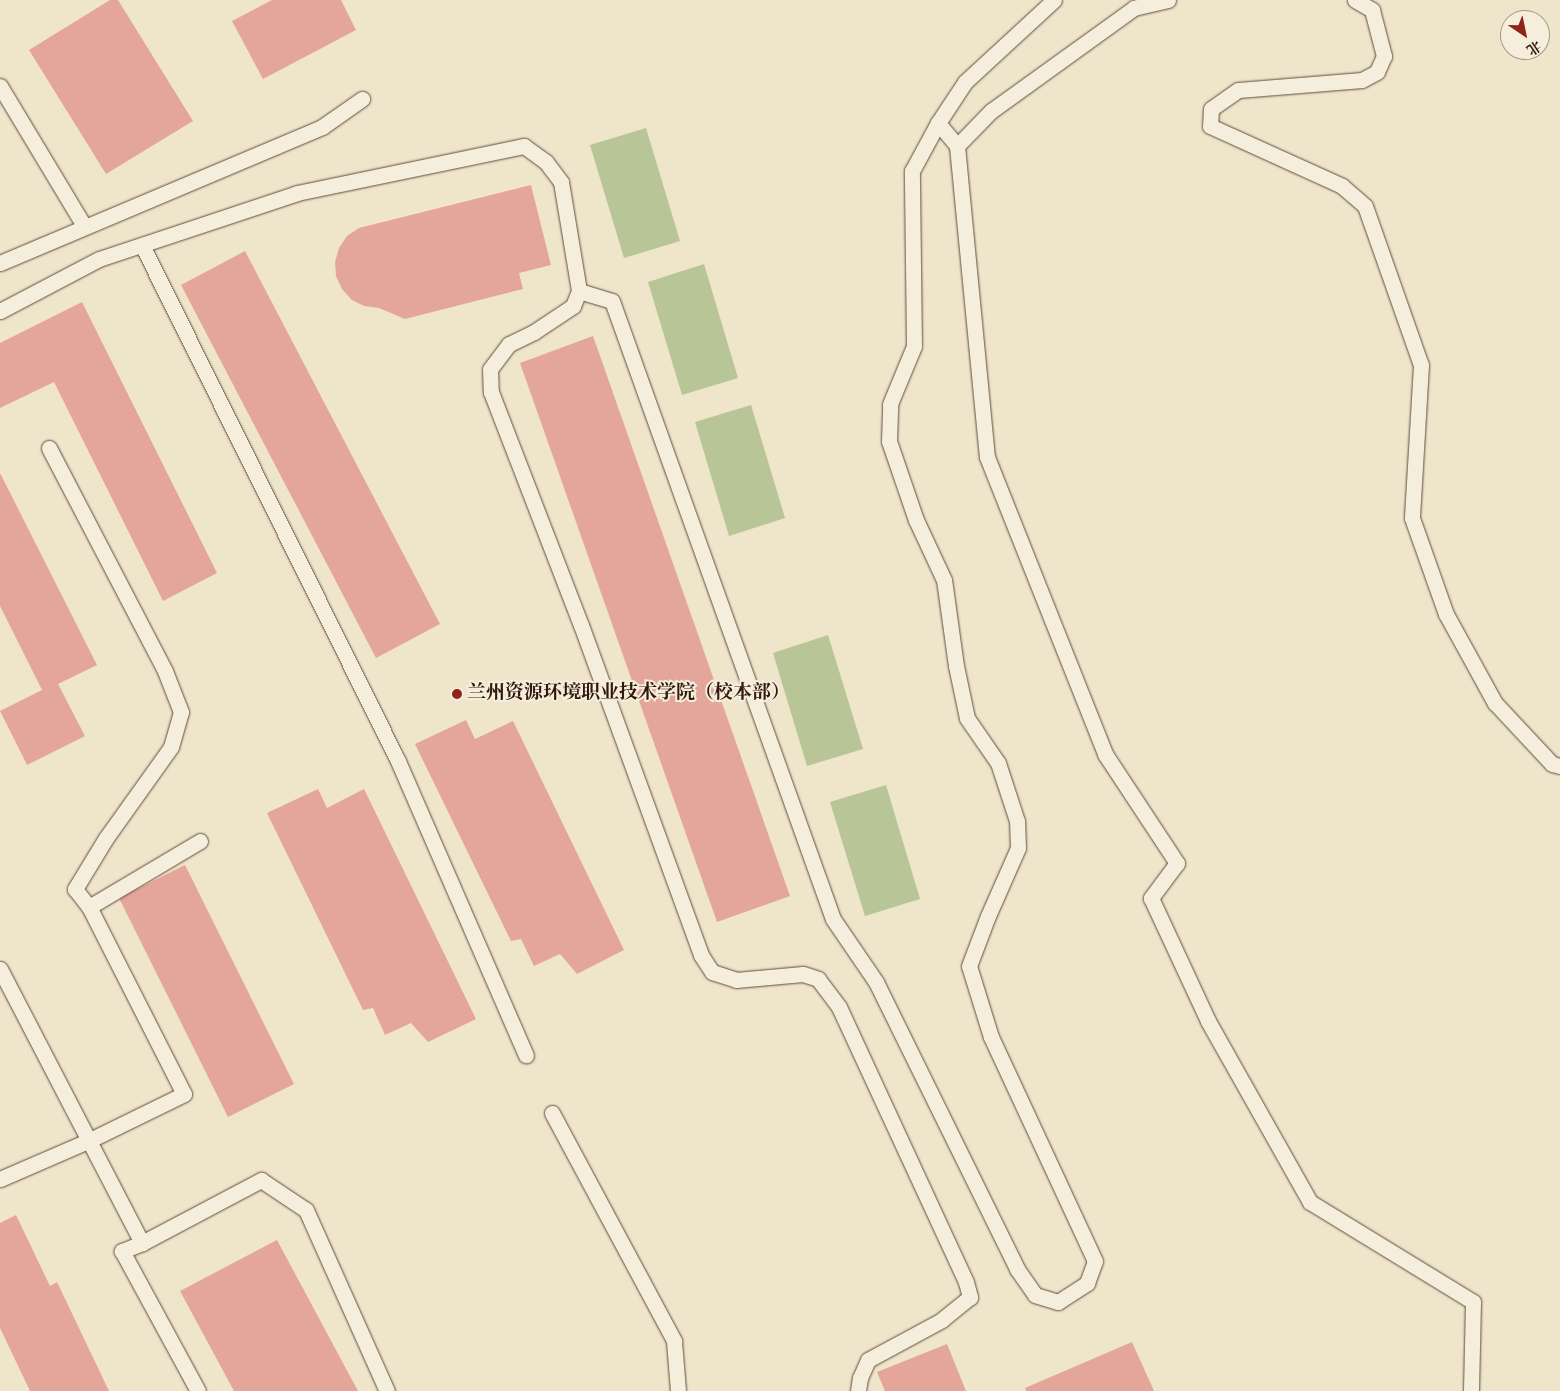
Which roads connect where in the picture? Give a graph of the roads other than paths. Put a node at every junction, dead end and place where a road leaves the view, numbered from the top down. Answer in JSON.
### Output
{"nodes":[{"id":1,"x":1054,"y":0,"type":"edge"},
{"id":2,"x":1168,"y":0,"type":"edge"},
{"id":3,"x":1355,"y":0,"type":"edge"},
{"id":4,"x":0,"y":86,"type":"edge"},
{"id":5,"x":362,"y":99,"type":"dead end"},
{"id":6,"x":938,"y":123,"type":"junction"},
{"id":7,"x":957,"y":146,"type":"junction"},
{"id":8,"x":84,"y":226,"type":"junction"},
{"id":9,"x":142,"y":245,"type":"junction"},
{"id":10,"x":0,"y":263,"type":"edge"},
{"id":11,"x":579,"y":291,"type":"junction"},
{"id":12,"x":0,"y":311,"type":"edge"},
{"id":13,"x":49,"y":448,"type":"dead end"},
{"id":14,"x":1560,"y":766,"type":"edge"},
{"id":15,"x":200,"y":841,"type":"dead end"},
{"id":16,"x":89,"y":906,"type":"junction"},
{"id":17,"x":0,"y":968,"type":"edge"},
{"id":18,"x":526,"y":1055,"type":"dead end"},
{"id":19,"x":552,"y":1113,"type":"dead end"},
{"id":20,"x":88,"y":1141,"type":"junction"},
{"id":21,"x":0,"y":1179,"type":"edge"},
{"id":22,"x":142,"y":1243,"type":"junction"},
{"id":23,"x":198,"y":1391,"type":"edge"},
{"id":24,"x":387,"y":1391,"type":"edge"},
{"id":25,"x":678,"y":1391,"type":"edge"},
{"id":26,"x":858,"y":1391,"type":"edge"},
{"id":27,"x":1471,"y":1391,"type":"edge"}],
"edges":[{"from":1,"to":6,"type":"lane"},
{"from":2,"to":7,"type":"lane"},
{"from":3,"to":14,"type":"lane"},
{"from":4,"to":8,"type":"lane"},
{"from":5,"to":8,"type":"lane"},
{"from":6,"to":7,"type":"lane"},
{"from":6,"to":11,"type":"lane"},
{"from":7,"to":27,"type":"lane"},
{"from":8,"to":10,"type":"lane"},
{"from":9,"to":11,"type":"lane"},
{"from":9,"to":12,"type":"lane"},
{"from":9,"to":18,"type":"lane"},
{"from":11,"to":26,"type":"lane"},
{"from":13,"to":16,"type":"lane"},
{"from":15,"to":16,"type":"lane"},
{"from":16,"to":20,"type":"lane"},
{"from":17,"to":20,"type":"lane"},
{"from":19,"to":25,"type":"lane"},
{"from":20,"to":21,"type":"lane"},
{"from":20,"to":22,"type":"lane"},
{"from":22,"to":23,"type":"lane"},
{"from":22,"to":24,"type":"lane"}]}
